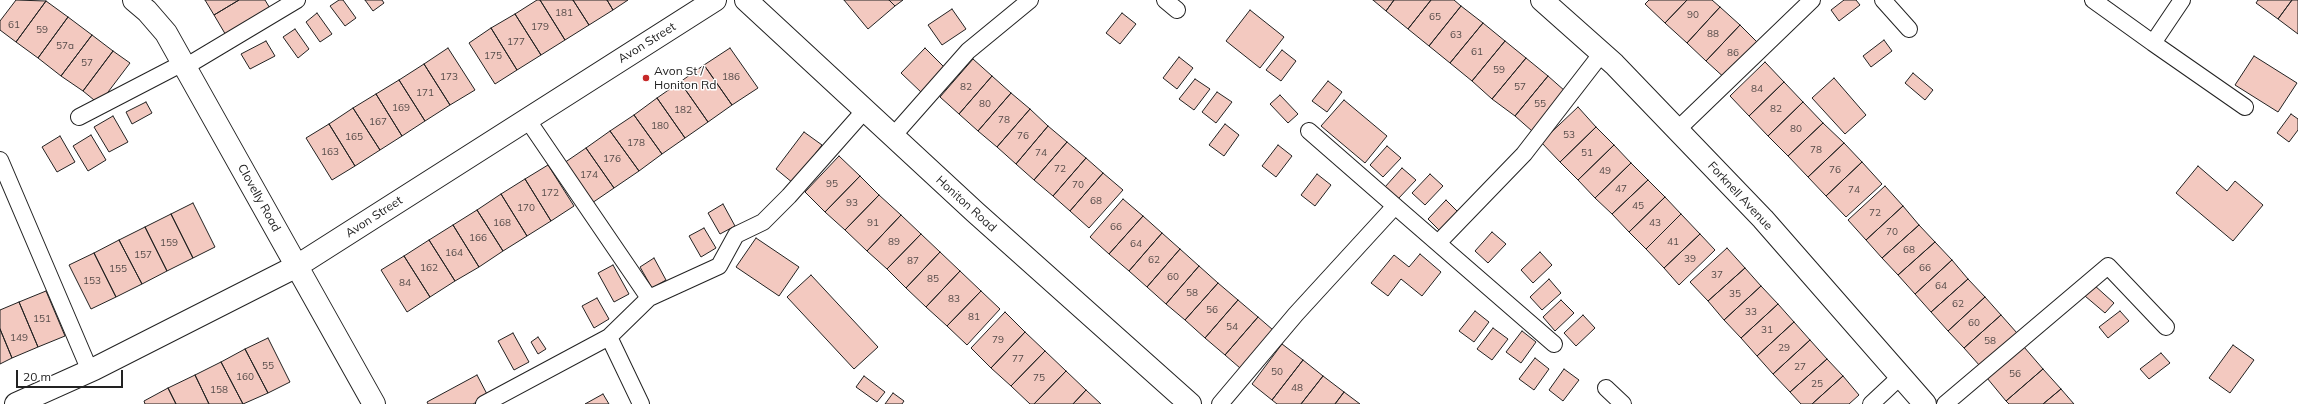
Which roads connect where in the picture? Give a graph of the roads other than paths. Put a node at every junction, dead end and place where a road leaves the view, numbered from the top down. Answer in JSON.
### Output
{"nodes":[{"id":1,"x":134,"y":0,"type":"edge"},
{"id":2,"x":297,"y":0,"type":"edge"},
{"id":3,"x":714,"y":0,"type":"edge"},
{"id":4,"x":746,"y":0,"type":"edge"},
{"id":5,"x":1030,"y":0,"type":"edge"},
{"id":6,"x":1542,"y":0,"type":"edge"},
{"id":7,"x":1812,"y":0,"type":"edge"},
{"id":8,"x":1883,"y":0,"type":"edge"},
{"id":9,"x":2093,"y":0,"type":"edge"},
{"id":10,"x":2182,"y":0,"type":"edge"},
{"id":11,"x":1909,"y":30,"type":"dead end"},
{"id":12,"x":2153,"y":43,"type":"junction"},
{"id":13,"x":1602,"y":53,"type":"junction"},
{"id":14,"x":184,"y":65,"type":"junction"},
{"id":15,"x":2245,"y":107,"type":"dead end"},
{"id":16,"x":865,"y":110,"type":"junction"},
{"id":17,"x":79,"y":117,"type":"dead end"},
{"id":18,"x":527,"y":119,"type":"junction"},
{"id":19,"x":1677,"y":130,"type":"junction"},
{"id":20,"x":1309,"y":131,"type":"dead end"},
{"id":21,"x":893,"y":136,"type":"junction"},
{"id":22,"x":0,"y":160,"type":"edge"},
{"id":23,"x":1395,"y":206,"type":"junction"},
{"id":24,"x":1438,"y":242,"type":"junction"},
{"id":25,"x":297,"y":266,"type":"junction"},
{"id":26,"x":649,"y":298,"type":"junction"},
{"id":27,"x":2166,"y":327,"type":"dead end"},
{"id":28,"x":610,"y":337,"type":"junction"},
{"id":29,"x":1554,"y":344,"type":"dead end"},
{"id":30,"x":90,"y":371,"type":"junction"},
{"id":31,"x":1901,"y":376,"type":"junction"},
{"id":32,"x":1606,"y":388,"type":"dead end"},
{"id":33,"x":16,"y":404,"type":"edge"},
{"id":34,"x":374,"y":404,"type":"edge"},
{"id":35,"x":484,"y":404,"type":"edge"},
{"id":36,"x":641,"y":404,"type":"edge"},
{"id":37,"x":1190,"y":404,"type":"edge"},
{"id":38,"x":1220,"y":404,"type":"edge"},
{"id":39,"x":1622,"y":404,"type":"edge"},
{"id":40,"x":1871,"y":404,"type":"edge"},
{"id":41,"x":1924,"y":404,"type":"edge"},
{"id":42,"x":1945,"y":404,"type":"edge"}],
"edges":[{"from":1,"to":14,"type":"street","name":"Clovelly Road"},
{"from":2,"to":14,"type":"lane"},
{"from":3,"to":18,"type":"street","name":"Avon Street"},
{"from":4,"to":16,"type":"street","name":"Honiton Road"},
{"from":5,"to":21,"type":"lane"},
{"from":6,"to":13,"type":"street","name":"Forknell Avenue"},
{"from":7,"to":19,"type":"lane"},
{"from":8,"to":11,"type":"lane"},
{"from":9,"to":12,"type":"lane"},
{"from":10,"to":12,"type":"lane"},
{"from":12,"to":15,"type":"lane"},
{"from":13,"to":19,"type":"street","name":"Forknell Avenue"},
{"from":13,"to":24,"type":"lane"},
{"from":14,"to":17,"type":"lane"},
{"from":14,"to":25,"type":"street","name":"Clovelly Road"},
{"from":16,"to":21,"type":"street","name":"Honiton Road"},
{"from":16,"to":26,"type":"lane"},
{"from":18,"to":25,"type":"street","name":"Avon Street"},
{"from":18,"to":26,"type":"lane"},
{"from":19,"to":31,"type":"street","name":"Forknell Avenue"},
{"from":20,"to":23,"type":"lane"},
{"from":21,"to":37,"type":"street","name":"Honiton Road"},
{"from":22,"to":30,"type":"lane"},
{"from":23,"to":24,"type":"lane"},
{"from":23,"to":38,"type":"lane"},
{"from":24,"to":29,"type":"lane"},
{"from":25,"to":30,"type":"street","name":"Avon Street"},
{"from":25,"to":34,"type":"street","name":"Clovelly Road"},
{"from":26,"to":28,"type":"lane"},
{"from":27,"to":42,"type":"lane"},
{"from":28,"to":35,"type":"lane"},
{"from":28,"to":36,"type":"lane"},
{"from":30,"to":33,"type":"street","name":"Avon Street"},
{"from":31,"to":40,"type":"lane"},
{"from":31,"to":41,"type":"street","name":"Forknell Avenue"},
{"from":32,"to":39,"type":"lane"}]}
